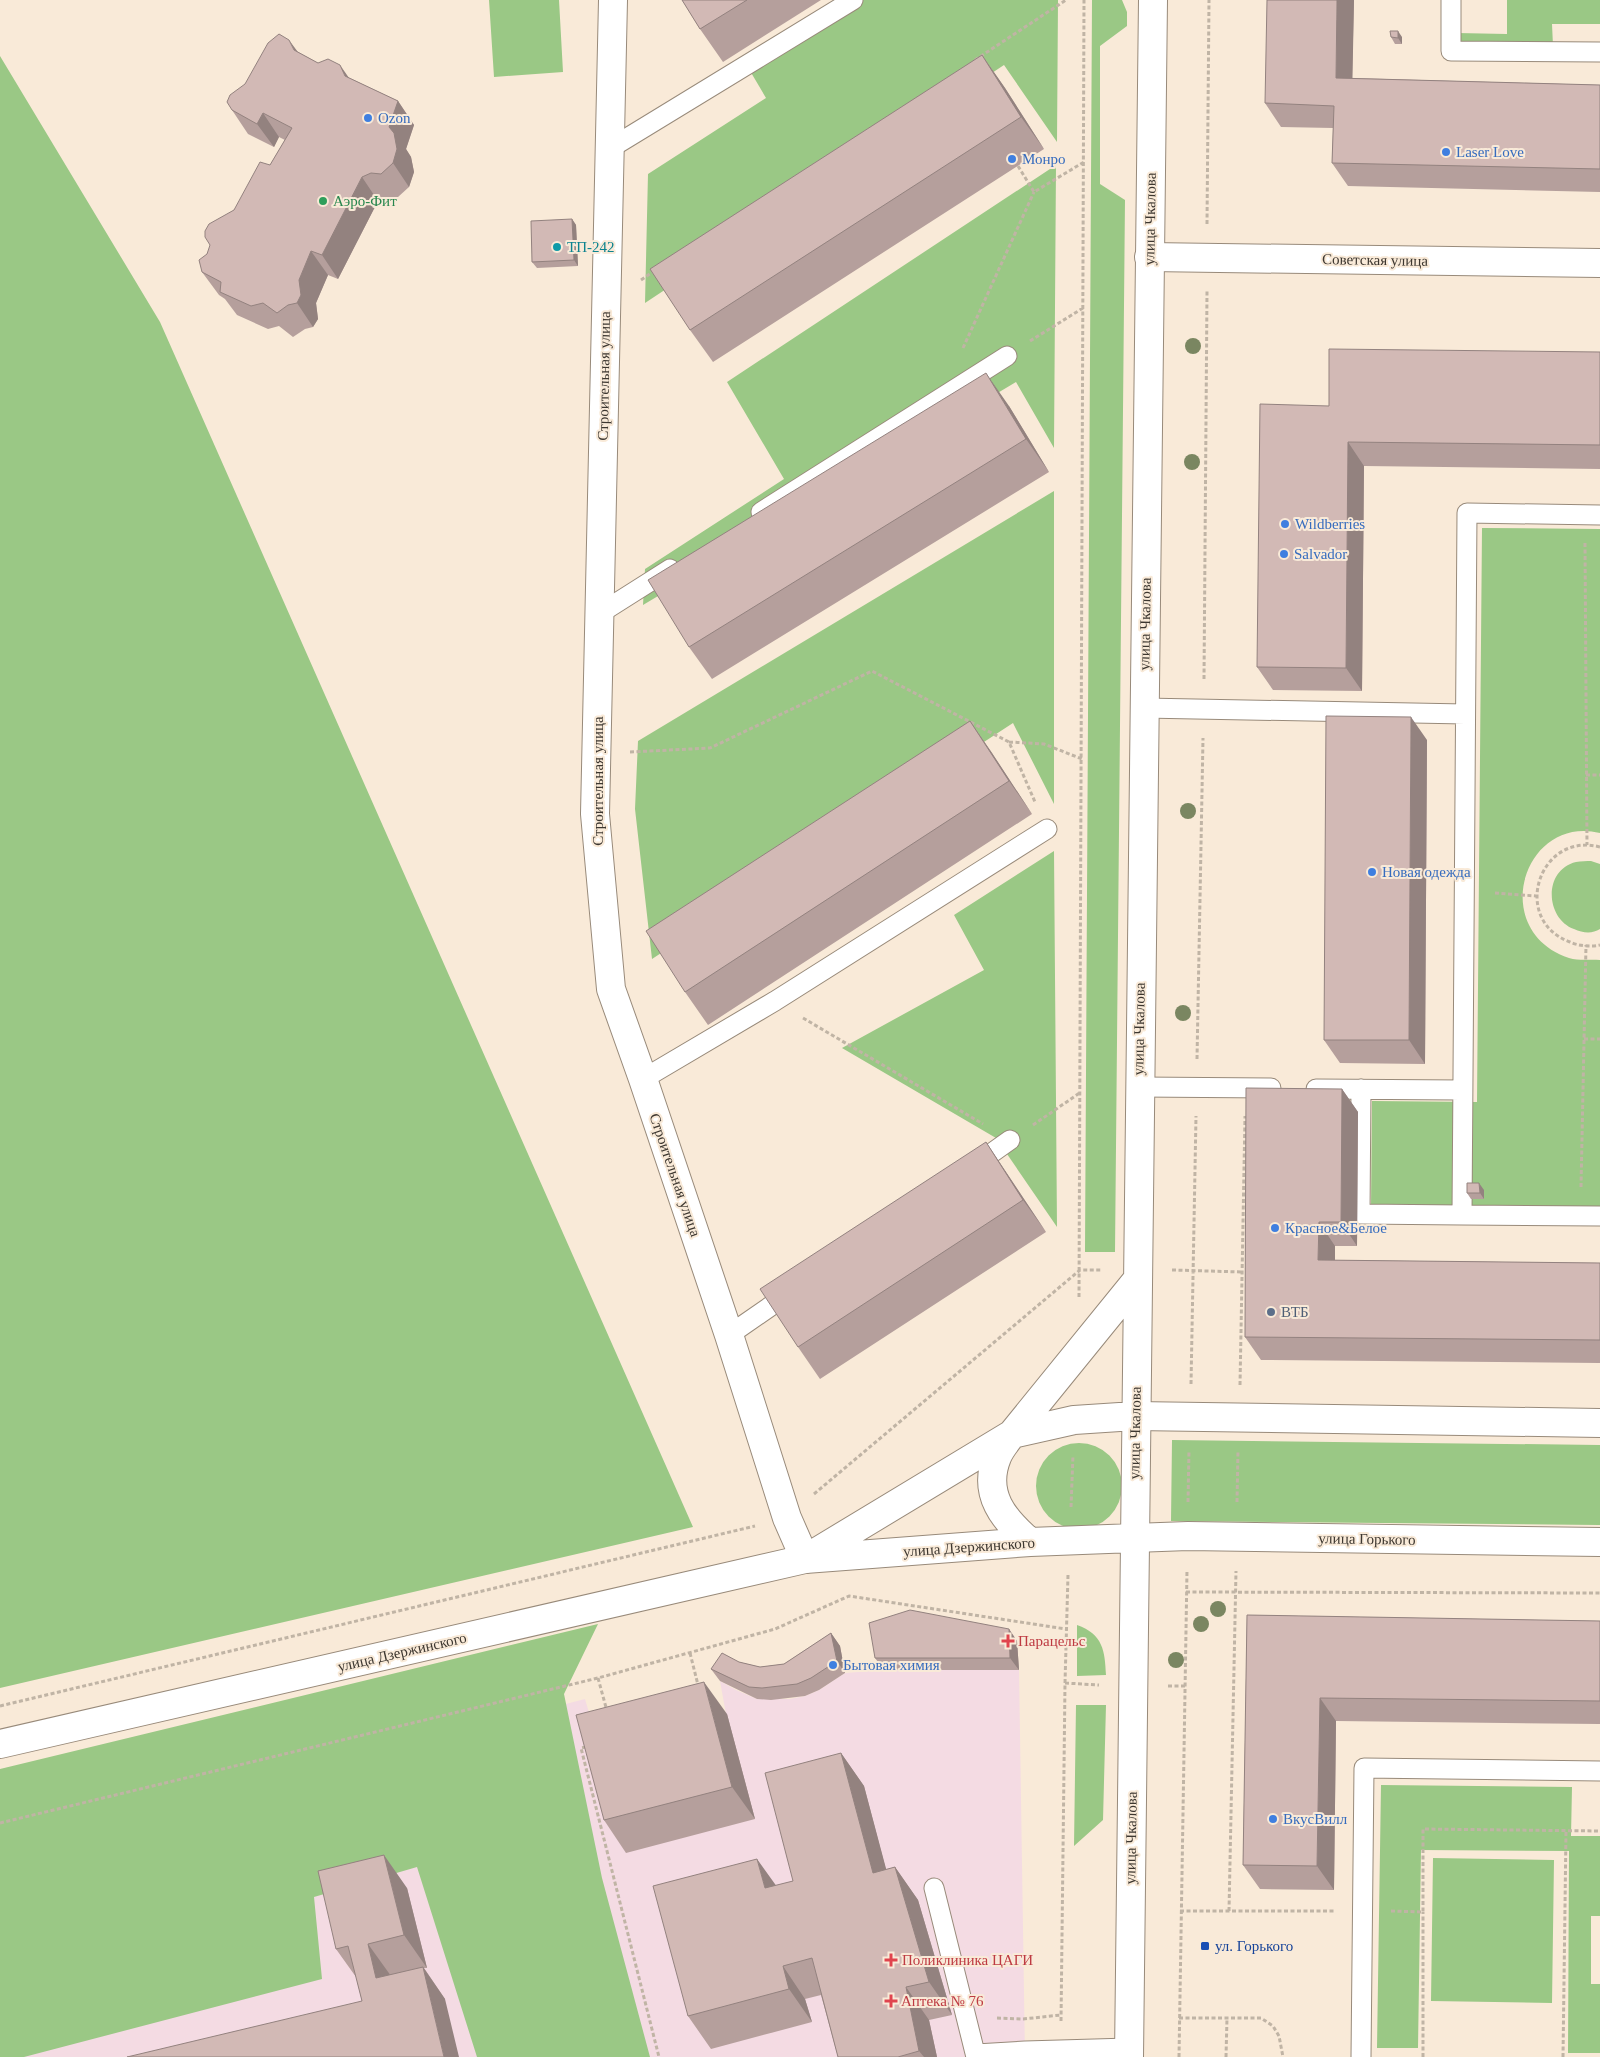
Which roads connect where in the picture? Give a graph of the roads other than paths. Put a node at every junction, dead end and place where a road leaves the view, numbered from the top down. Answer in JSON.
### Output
{"nodes":[{"id":1,"x":612,"y":0,"type":"edge"},
{"id":2,"x":853,"y":0,"type":"edge"},
{"id":3,"x":1152,"y":0,"type":"edge"},
{"id":4,"x":1452,"y":0,"type":"edge"},
{"id":5,"x":1600,"y":52,"type":"edge"},
{"id":6,"x":609,"y":149,"type":"junction"},
{"id":7,"x":1150,"y":257,"type":"junction"},
{"id":8,"x":1600,"y":264,"type":"edge"},
{"id":9,"x":1006,"y":356,"type":"road end"},
{"id":10,"x":1592,"y":515,"type":"edge"},
{"id":11,"x":742,"y":524,"type":"edge"},
{"id":12,"x":684,"y":560,"type":"edge"},
{"id":13,"x":599,"y":614,"type":"junction"},
{"id":14,"x":1144,"y":708,"type":"junction"},
{"id":15,"x":1465,"y":714,"type":"junction"},
{"id":16,"x":1047,"y":830,"type":"road end"},
{"id":17,"x":643,"y":1079,"type":"junction"},
{"id":18,"x":1139,"y":1087,"type":"junction"},
{"id":19,"x":1361,"y":1089,"type":"junction"},
{"id":20,"x":1462,"y":1090,"type":"junction"},
{"id":21,"x":1010,"y":1140,"type":"road end"},
{"id":22,"x":953,"y":1180,"type":"edge"},
{"id":23,"x":1462,"y":1215,"type":"junction"},
{"id":24,"x":1600,"y":1216,"type":"edge"},
{"id":25,"x":1137,"y":1280,"type":"junction"},
{"id":26,"x":807,"y":1281,"type":"edge"},
{"id":27,"x":729,"y":1335,"type":"junction"},
{"id":28,"x":1135,"y":1416,"type":"junction"},
{"id":29,"x":1600,"y":1423,"type":"edge"},
{"id":30,"x":1012,"y":1434,"type":"junction"},
{"id":31,"x":1134,"y":1538,"type":"junction"},
{"id":32,"x":1030,"y":1542,"type":"junction"},
{"id":33,"x":1600,"y":1542,"type":"edge"},
{"id":34,"x":805,"y":1559,"type":"junction"},
{"id":35,"x":0,"y":1744,"type":"edge"},
{"id":36,"x":1600,"y":1771,"type":"edge"},
{"id":37,"x":934,"y":1888,"type":"dead end"},
{"id":38,"x":1129,"y":2053,"type":"edge"},
{"id":39,"x":976,"y":2056,"type":"edge"},
{"id":40,"x":1361,"y":2057,"type":"edge"}],
"edges":[{"from":1,"to":6,"type":"main road","name":"Строительная улица"},
{"from":2,"to":6,"type":"lane"},
{"from":3,"to":7,"type":"main road","name":"улица Чкалова"},
{"from":4,"to":5,"type":"lane"},
{"from":6,"to":13,"type":"main road","name":"Строительная улица"},
{"from":7,"to":8,"type":"main road","name":"Советская улица"},
{"from":7,"to":14,"type":"main road","name":"улица Чкалова"},
{"from":9,"to":11,"type":"lane"},
{"from":10,"to":15,"type":"lane"},
{"from":12,"to":13,"type":"lane"},
{"from":13,"to":17,"type":"main road","name":"Строительная улица"},
{"from":14,"to":15,"type":"lane"},
{"from":14,"to":18,"type":"main road","name":"улица Чкалова"},
{"from":15,"to":20,"type":"lane"},
{"from":16,"to":17,"type":"lane"},
{"from":17,"to":27,"type":"main road","name":"Строительная улица"},
{"from":18,"to":19,"type":"lane"},
{"from":18,"to":25,"type":"main road","name":"улица Чкалова"},
{"from":19,"to":20,"type":"lane"},
{"from":19,"to":23,"type":"lane"},
{"from":20,"to":23,"type":"lane"},
{"from":21,"to":22,"type":"lane"},
{"from":23,"to":24,"type":"lane"},
{"from":25,"to":28,"type":"main road","name":"улица Чкалова"},
{"from":25,"to":30,"type":"main road","name":"улица Дзержинского"},
{"from":26,"to":27,"type":"lane"},
{"from":27,"to":34,"type":"main road","name":"Строительная улица"},
{"from":28,"to":29,"type":"main road"},
{"from":28,"to":30,"type":"main road","name":"улица Дзержинского"},
{"from":28,"to":31,"type":"main road","name":"улица Чкалова"},
{"from":30,"to":32,"type":"main road"},
{"from":30,"to":34,"type":"main road","name":"улица Дзержинского"},
{"from":31,"to":32,"type":"main road","name":"улица Дзержинского"},
{"from":31,"to":33,"type":"main road","name":"улица Горького"},
{"from":31,"to":38,"type":"main road","name":"улица Чкалова"},
{"from":32,"to":34,"type":"main road","name":"улица Дзержинского"},
{"from":34,"to":35,"type":"main road","name":"улица Дзержинского"},
{"from":36,"to":40,"type":"lane"},
{"from":37,"to":39,"type":"lane"},
{"from":38,"to":39,"type":"lane"}]}
